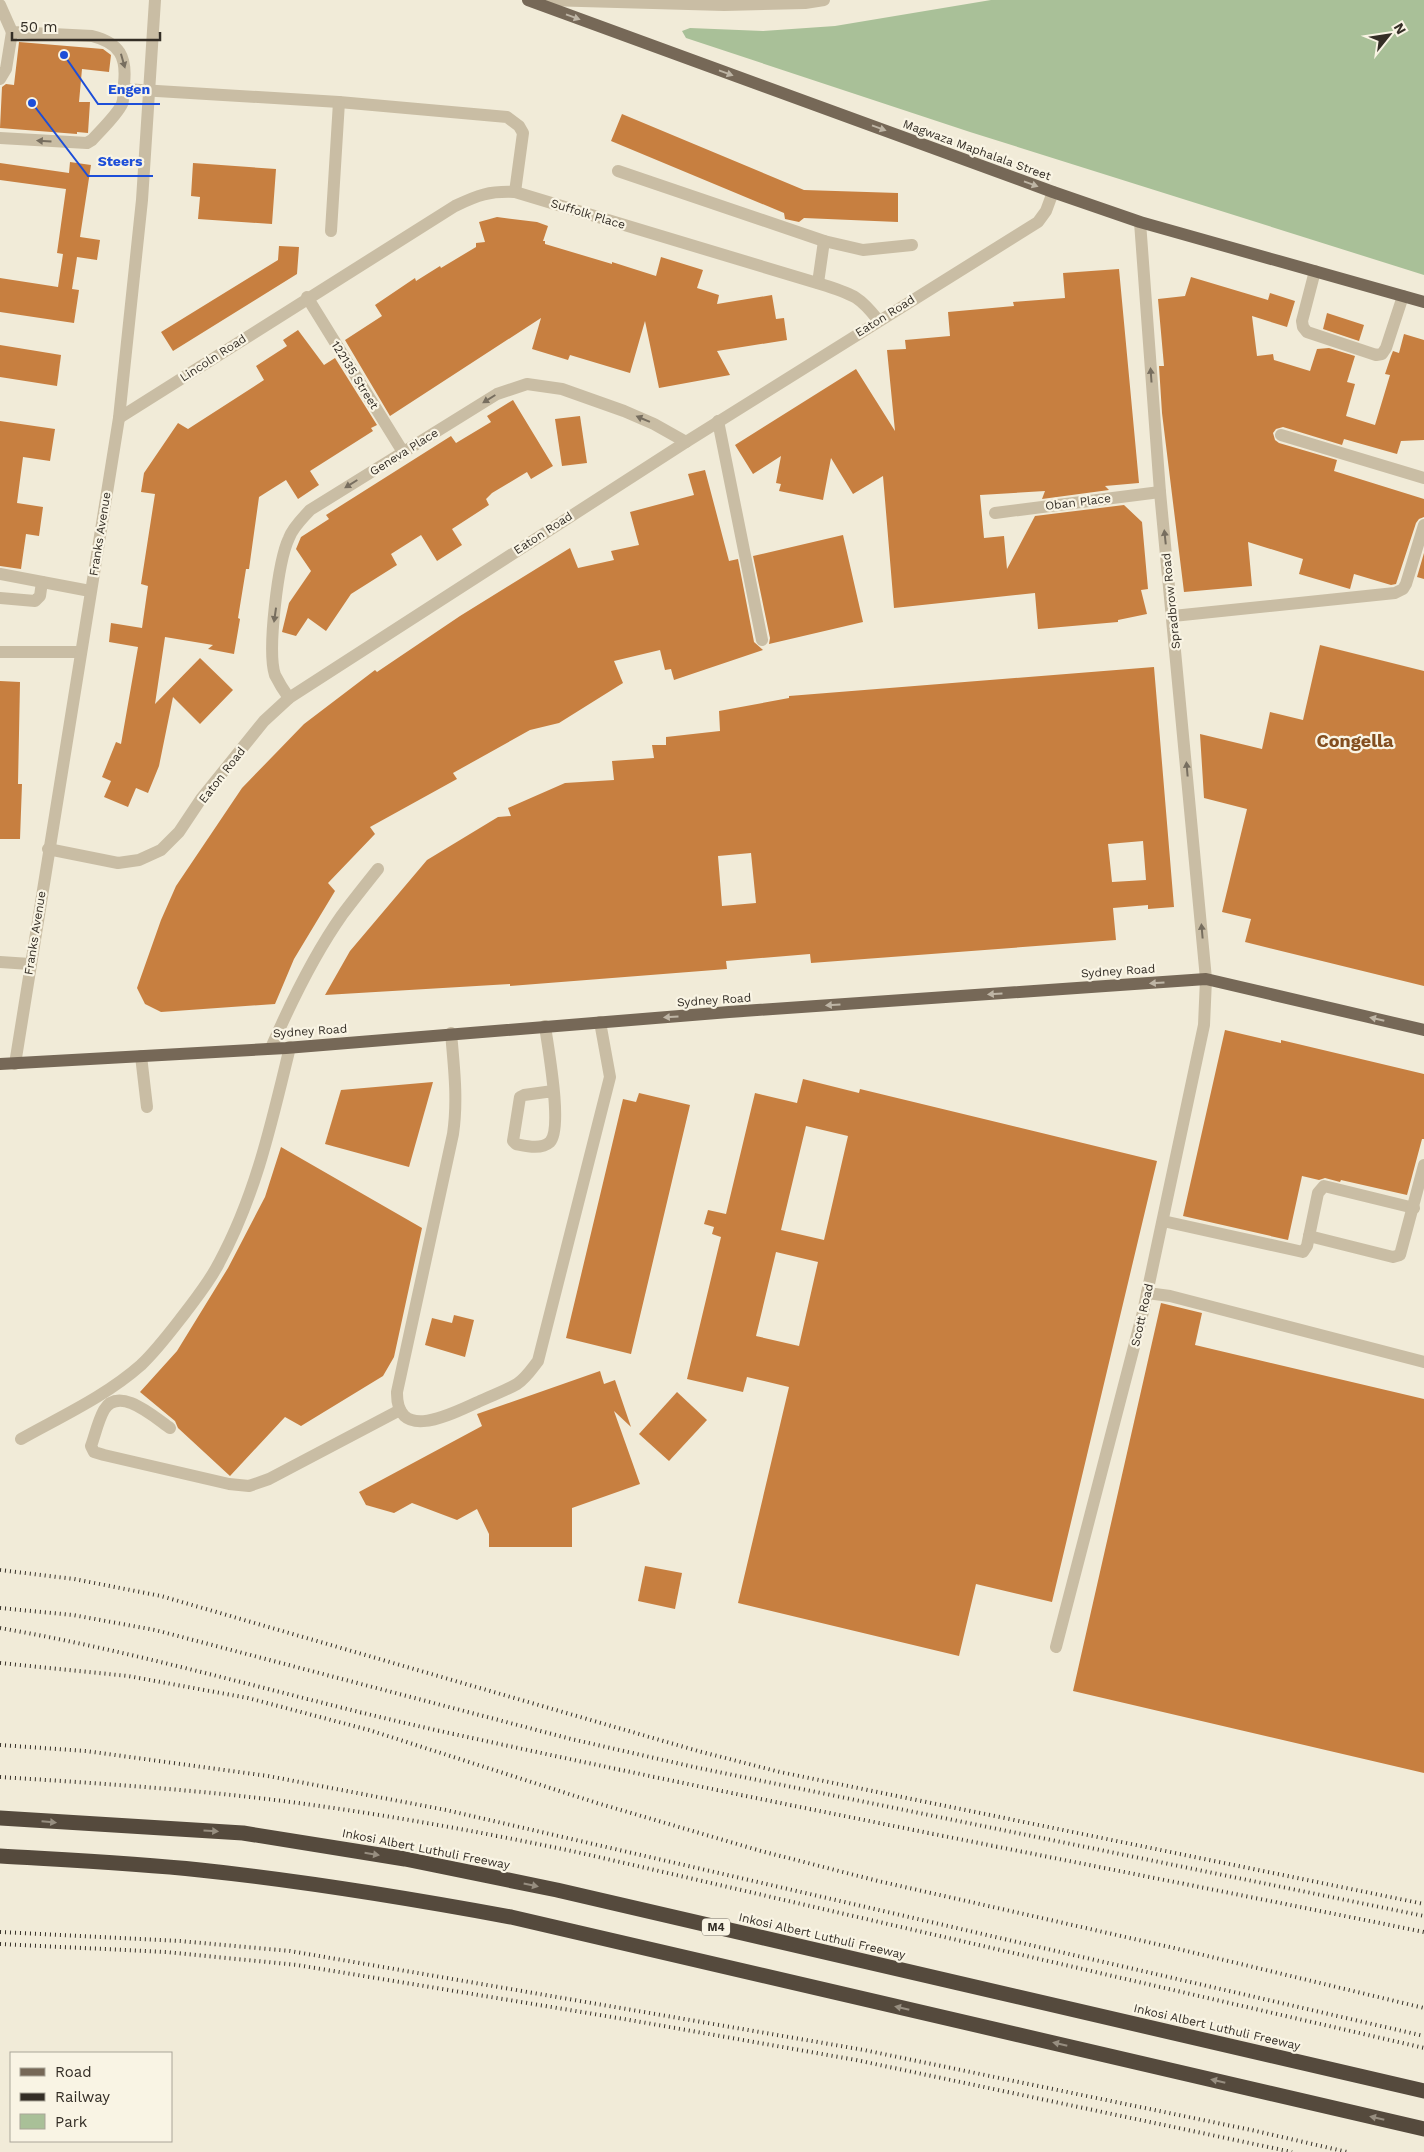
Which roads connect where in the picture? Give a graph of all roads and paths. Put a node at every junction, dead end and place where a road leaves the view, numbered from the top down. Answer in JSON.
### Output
{"nodes":[{"id":1,"x":155,"y":0,"type":"edge"},
{"id":2,"x":528,"y":0,"type":"edge"},
{"id":3,"x":546,"y":0,"type":"edge"},
{"id":4,"x":824,"y":0,"type":"edge"},
{"id":5,"x":639,"y":2,"type":"edge"},
{"id":6,"x":0,"y":5,"type":"edge"},
{"id":7,"x":12,"y":32,"type":"junction"},
{"id":8,"x":0,"y":79,"type":"edge"},
{"id":9,"x":124,"y":90,"type":"junction"},
{"id":10,"x":149,"y":91,"type":"junction"},
{"id":11,"x":339,"y":102,"type":"junction"},
{"id":12,"x":0,"y":138,"type":"edge"},
{"id":13,"x":618,"y":171,"type":"dead end"},
{"id":14,"x":515,"y":192,"type":"junction"},
{"id":15,"x":1053,"y":192,"type":"junction"},
{"id":16,"x":1140,"y":222,"type":"junction"},
{"id":17,"x":331,"y":231,"type":"dead end"},
{"id":18,"x":824,"y":241,"type":"junction"},
{"id":19,"x":912,"y":245,"type":"dead end"},
{"id":20,"x":1315,"y":271,"type":"junction"},
{"id":21,"x":818,"y":283,"type":"junction"},
{"id":22,"x":1402,"y":296,"type":"junction"},
{"id":23,"x":307,"y":298,"type":"junction"},
{"id":24,"x":1424,"y":302,"type":"edge"},
{"id":25,"x":878,"y":320,"type":"junction"},
{"id":26,"x":119,"y":418,"type":"junction"},
{"id":27,"x":718,"y":421,"type":"junction"},
{"id":28,"x":1281,"y":435,"type":"dead end"},
{"id":29,"x":686,"y":442,"type":"junction"},
{"id":30,"x":403,"y":452,"type":"junction"},
{"id":31,"x":1424,"y":478,"type":"edge"},
{"id":32,"x":1160,"y":492,"type":"junction"},
{"id":33,"x":995,"y":512,"type":"dead end"},
{"id":34,"x":1424,"y":525,"type":"edge"},
{"id":35,"x":0,"y":574,"type":"edge"},
{"id":36,"x":42,"y":582,"type":"junction"},
{"id":37,"x":90,"y":591,"type":"junction"},
{"id":38,"x":0,"y":598,"type":"edge"},
{"id":39,"x":1173,"y":616,"type":"junction"},
{"id":40,"x":762,"y":640,"type":"dead end"},
{"id":41,"x":0,"y":652,"type":"edge"},
{"id":42,"x":80,"y":652,"type":"junction"},
{"id":43,"x":289,"y":698,"type":"junction"},
{"id":44,"x":48,"y":849,"type":"junction"},
{"id":45,"x":378,"y":869,"type":"dead end"},
{"id":46,"x":0,"y":962,"type":"edge"},
{"id":47,"x":30,"y":964,"type":"junction"},
{"id":48,"x":1206,"y":979,"type":"junction"},
{"id":49,"x":600,"y":1022,"type":"junction"},
{"id":50,"x":546,"y":1026,"type":"junction"},
{"id":51,"x":1424,"y":1030,"type":"edge"},
{"id":52,"x":451,"y":1033,"type":"junction"},
{"id":53,"x":290,"y":1047,"type":"junction"},
{"id":54,"x":271,"y":1048,"type":"junction"},
{"id":55,"x":141,"y":1056,"type":"junction"},
{"id":56,"x":0,"y":1064,"type":"edge"},
{"id":57,"x":15,"y":1064,"type":"junction"},
{"id":58,"x":553,"y":1090,"type":"junction"},
{"id":59,"x":147,"y":1107,"type":"dead end"},
{"id":60,"x":1424,"y":1165,"type":"edge"},
{"id":61,"x":1414,"y":1208,"type":"junction"},
{"id":62,"x":1163,"y":1221,"type":"junction"},
{"id":63,"x":1309,"y":1236,"type":"junction"},
{"id":64,"x":1147,"y":1293,"type":"junction"},
{"id":65,"x":1424,"y":1362,"type":"edge"},
{"id":66,"x":400,"y":1410,"type":"junction"},
{"id":67,"x":170,"y":1428,"type":"dead end"},
{"id":68,"x":21,"y":1439,"type":"dead end"},
{"id":69,"x":1056,"y":1647,"type":"dead end"},
{"id":70,"x":0,"y":1818,"type":"edge"},
{"id":71,"x":0,"y":1856,"type":"edge"},
{"id":72,"x":1424,"y":2090,"type":"edge"},
{"id":73,"x":1424,"y":2129,"type":"edge"}],
"edges":[{"from":1,"to":10,"type":"street","name":"Franks Avenue"},
{"from":2,"to":15,"type":"main road","name":"Magwaza Maphalala Street","one_way":true},
{"from":3,"to":5,"type":"street"},
{"from":4,"to":5,"type":"street"},
{"from":6,"to":7,"type":"street"},
{"from":7,"to":8,"type":"street"},
{"from":7,"to":9,"type":"street","one_way":true},
{"from":9,"to":10,"type":"street"},
{"from":9,"to":12,"type":"street","one_way":true},
{"from":10,"to":11,"type":"street"},
{"from":10,"to":26,"type":"street","name":"Franks Avenue"},
{"from":11,"to":14,"type":"street"},
{"from":11,"to":17,"type":"street"},
{"from":13,"to":18,"type":"street"},
{"from":14,"to":21,"type":"street","name":"Suffolk Place"},
{"from":14,"to":23,"type":"street","name":"Suffolk Place"},
{"from":15,"to":16,"type":"main road","name":"Magwaza Maphalala Street"},
{"from":15,"to":25,"type":"street","name":"Eaton Road"},
{"from":16,"to":20,"type":"main road","name":"Magwaza Maphalala Street"},
{"from":32,"to":16,"type":"street","name":"Spradbrow Road","one_way":true},
{"from":18,"to":19,"type":"street"},
{"from":18,"to":21,"type":"street"},
{"from":20,"to":22,"type":"main road","name":"Magwaza Maphalala Street"},
{"from":20,"to":22,"type":"street"},
{"from":21,"to":25,"type":"street","name":"Suffolk Place"},
{"from":22,"to":24,"type":"main road","name":"Magwaza Maphalala Street"},
{"from":23,"to":26,"type":"street","name":"Lincoln Road"},
{"from":23,"to":30,"type":"street","name":"122135 Street"},
{"from":25,"to":27,"type":"street","name":"Eaton Road"},
{"from":26,"to":37,"type":"street","name":"Franks Avenue"},
{"from":27,"to":29,"type":"street","name":"Eaton Road"},
{"from":27,"to":40,"type":"street"},
{"from":28,"to":31,"type":"street"},
{"from":29,"to":30,"type":"street","name":"Geneva Place","one_way":true},
{"from":29,"to":43,"type":"street","name":"Eaton Road"},
{"from":30,"to":43,"type":"street","name":"Geneva Place","one_way":true},
{"from":32,"to":33,"type":"street","name":"Oban Place"},
{"from":39,"to":32,"type":"street","name":"Spradbrow Road","one_way":true},
{"from":34,"to":39,"type":"street"},
{"from":35,"to":36,"type":"street"},
{"from":36,"to":37,"type":"street"},
{"from":36,"to":38,"type":"street"},
{"from":37,"to":42,"type":"street","name":"Franks Avenue"},
{"from":48,"to":39,"type":"street","name":"Spradbrow Road","one_way":true},
{"from":41,"to":42,"type":"street"},
{"from":42,"to":44,"type":"street","name":"Franks Avenue"},
{"from":43,"to":44,"type":"street","name":"Eaton Road"},
{"from":44,"to":47,"type":"street","name":"Franks Avenue"},
{"from":45,"to":54,"type":"street"},
{"from":46,"to":47,"type":"street"},
{"from":47,"to":57,"type":"street","name":"Franks Avenue"},
{"from":48,"to":49,"type":"main road","name":"Sydney Road","one_way":true},
{"from":51,"to":48,"type":"main road","name":"Sydney Road","one_way":true},
{"from":48,"to":62,"type":"street","name":"Scott Road"},
{"from":49,"to":50,"type":"main road","name":"Sydney Road"},
{"from":49,"to":66,"type":"street"},
{"from":50,"to":52,"type":"main road","name":"Sydney Road"},
{"from":50,"to":58,"type":"street"},
{"from":52,"to":53,"type":"main road","name":"Sydney Road"},
{"from":52,"to":66,"type":"street"},
{"from":53,"to":54,"type":"main road","name":"Sydney Road"},
{"from":53,"to":68,"type":"street"},
{"from":54,"to":55,"type":"main road","name":"Sydney Road"},
{"from":55,"to":57,"type":"main road","name":"Sydney Road"},
{"from":55,"to":59,"type":"street"},
{"from":56,"to":57,"type":"main road","name":"Sydney Road"},
{"from":58,"to":58,"type":"street"},
{"from":60,"to":61,"type":"street"},
{"from":61,"to":63,"type":"street"},
{"from":61,"to":63,"type":"street"},
{"from":62,"to":63,"type":"street"},
{"from":62,"to":64,"type":"street","name":"Scott Road"},
{"from":64,"to":65,"type":"street"},
{"from":64,"to":69,"type":"street","name":"Scott Road"},
{"from":66,"to":67,"type":"street"},
{"from":70,"to":72,"type":"highway","name":"Inkosi Albert Luthuli Freeway","number":"M4","one_way":true},
{"from":73,"to":71,"type":"highway","one_way":true}]}
